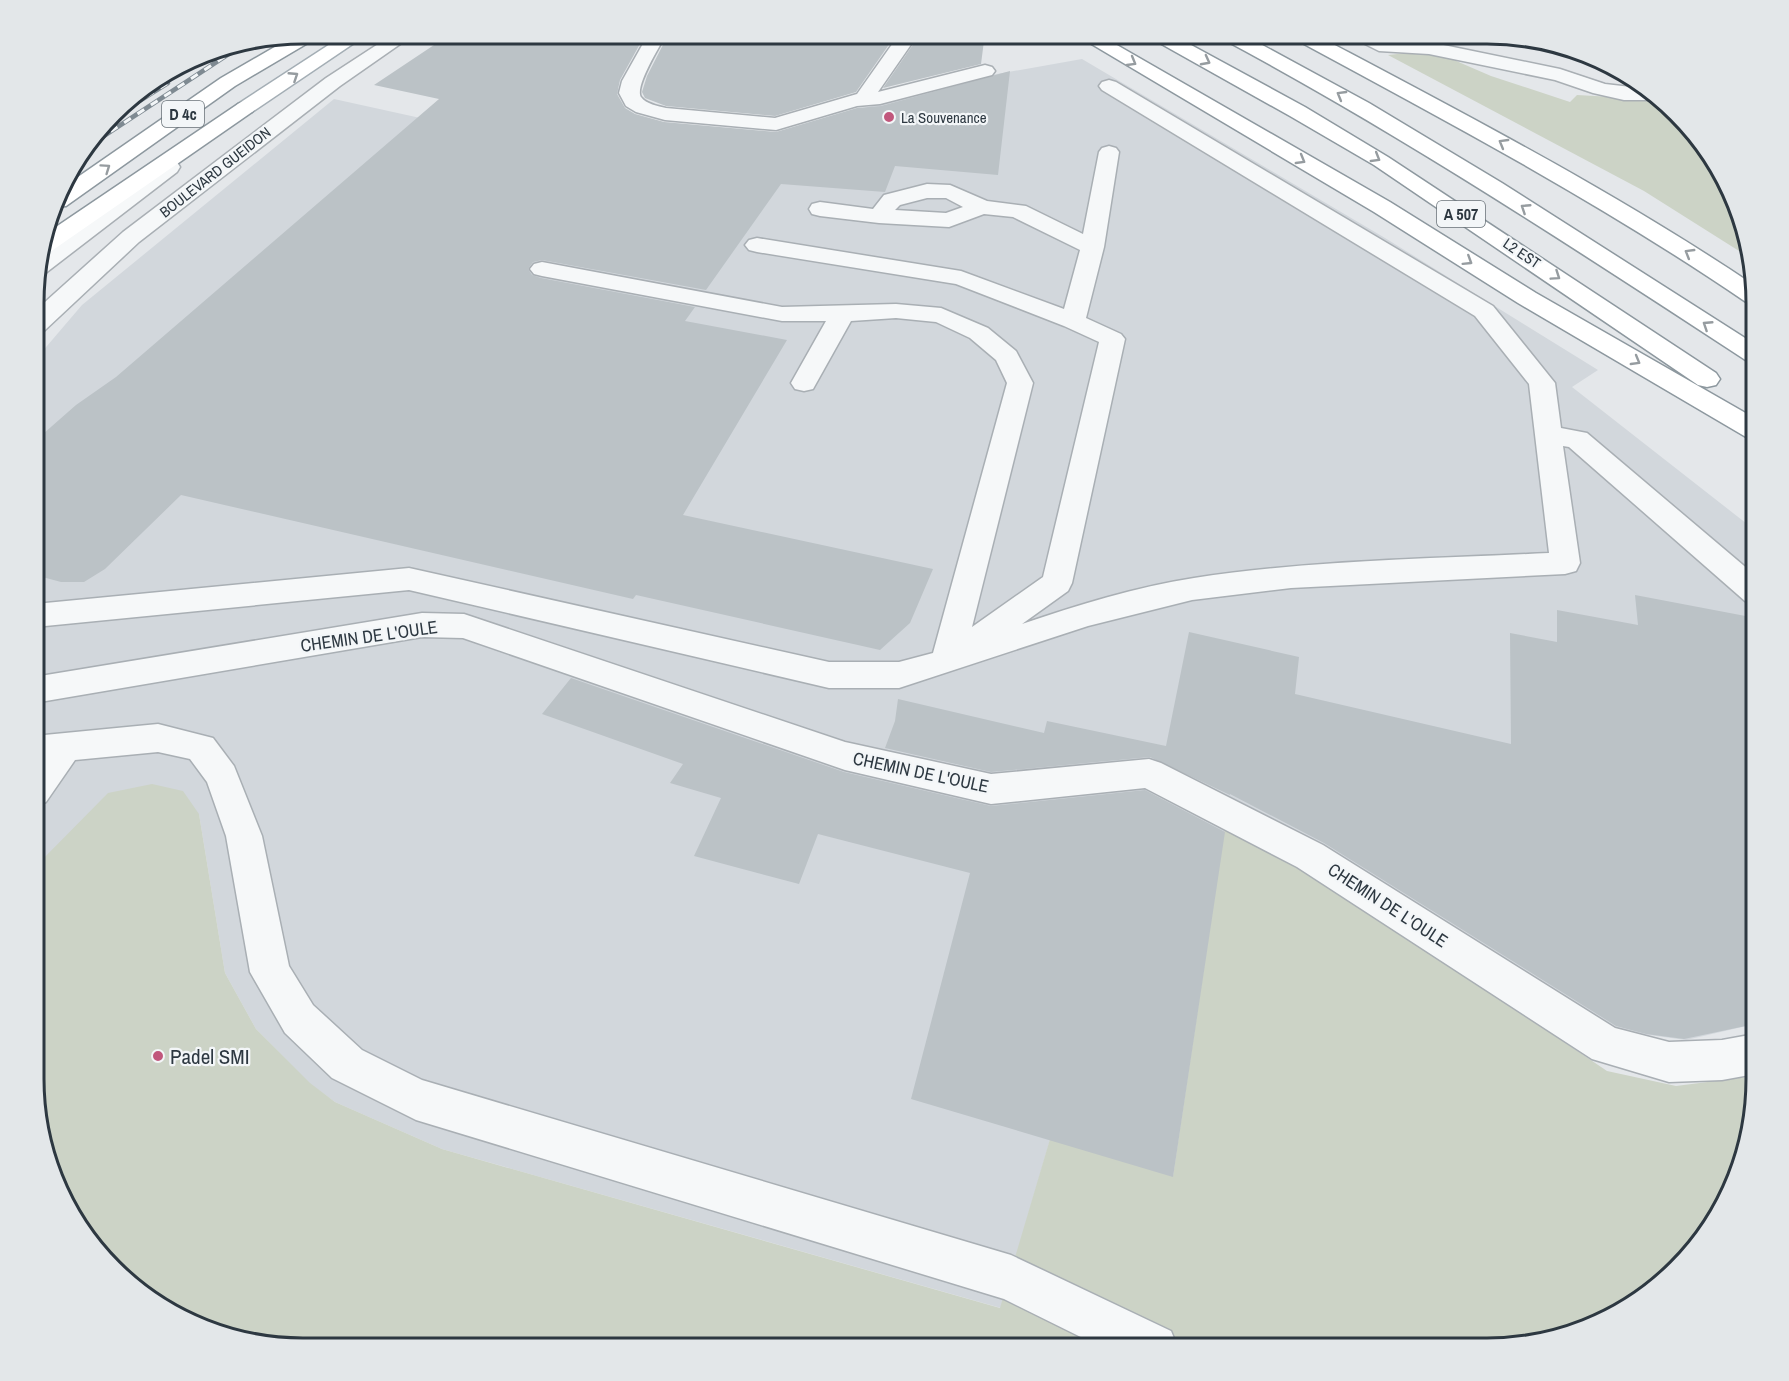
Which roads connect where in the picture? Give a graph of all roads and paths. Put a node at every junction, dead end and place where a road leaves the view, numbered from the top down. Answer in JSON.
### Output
{"nodes":[{"id":1,"x":294,"y":43,"type":"edge"},
{"id":2,"x":345,"y":43,"type":"edge"},
{"id":3,"x":392,"y":43,"type":"edge"},
{"id":4,"x":653,"y":43,"type":"edge"},
{"id":5,"x":903,"y":43,"type":"edge"},
{"id":6,"x":1099,"y":43,"type":"edge"},
{"id":7,"x":1173,"y":43,"type":"edge"},
{"id":8,"x":1245,"y":43,"type":"edge"},
{"id":9,"x":1316,"y":43,"type":"edge"},
{"id":10,"x":1400,"y":43,"type":"edge"},
{"id":11,"x":985,"y":71,"type":"dead end"},
{"id":12,"x":1109,"y":86,"type":"dead end"},
{"id":13,"x":1641,"y":95,"type":"edge"},
{"id":14,"x":863,"y":99,"type":"junction"},
{"id":15,"x":245,"y":108,"type":"junction"},
{"id":16,"x":1109,"y":152,"type":"dead end"},
{"id":17,"x":67,"y":195,"type":"edge"},
{"id":18,"x":820,"y":209,"type":"dead end"},
{"id":19,"x":51,"y":241,"type":"edge"},
{"id":20,"x":758,"y":245,"type":"dead end"},
{"id":21,"x":1092,"y":247,"type":"junction"},
{"id":22,"x":47,"y":261,"type":"edge"},
{"id":23,"x":542,"y":269,"type":"dead end"},
{"id":24,"x":1745,"y":290,"type":"edge"},
{"id":25,"x":843,"y":315,"type":"junction"},
{"id":26,"x":44,"y":316,"type":"edge"},
{"id":27,"x":1073,"y":321,"type":"junction"},
{"id":28,"x":1746,"y":350,"type":"edge"},
{"id":29,"x":804,"y":383,"type":"dead end"},
{"id":30,"x":1746,"y":406,"type":"edge"},
{"id":31,"x":1746,"y":425,"type":"edge"},
{"id":32,"x":1548,"y":435,"type":"junction"},
{"id":33,"x":1746,"y":584,"type":"edge"},
{"id":34,"x":44,"y":615,"type":"edge"},
{"id":35,"x":947,"y":661,"type":"junction"},
{"id":36,"x":44,"y":688,"type":"edge"},
{"id":37,"x":50,"y":749,"type":"edge"},
{"id":38,"x":44,"y":765,"type":"edge"},
{"id":39,"x":1746,"y":1056,"type":"edge"},
{"id":40,"x":1134,"y":1338,"type":"edge"}],
"edges":[{"from":17,"to":1,"type":"main road","number":"D 4c","one_way":true},
{"from":15,"to":2,"type":"main road","name":"BOULEVARD GUEIDON","one_way":true},
{"from":3,"to":26,"type":"street","name":"BOULEVARD GUEIDON"},
{"from":4,"to":14,"type":"street"},
{"from":5,"to":14,"type":"street"},
{"from":6,"to":31,"type":"main road","one_way":true},
{"from":7,"to":30,"type":"main road","name":"L2 EST","number":"A 507","one_way":true},
{"from":28,"to":8,"type":"main road","number":"A 507","one_way":true},
{"from":24,"to":9,"type":"main road","one_way":true},
{"from":10,"to":13,"type":"street"},
{"from":11,"to":14,"type":"street"},
{"from":12,"to":32,"type":"street"},
{"from":15,"to":19,"type":"main road"},
{"from":15,"to":22,"type":"street","name":"BOULEVARD GUEIDON"},
{"from":16,"to":21,"type":"street"},
{"from":18,"to":21,"type":"street"},
{"from":20,"to":27,"type":"street"},
{"from":21,"to":27,"type":"street"},
{"from":23,"to":25,"type":"street"},
{"from":25,"to":29,"type":"street"},
{"from":25,"to":35,"type":"street"},
{"from":27,"to":35,"type":"street"},
{"from":32,"to":33,"type":"street"},
{"from":32,"to":35,"type":"street"},
{"from":34,"to":35,"type":"street"},
{"from":36,"to":39,"type":"street","name":"CHEMIN DE L'OULE"},
{"from":37,"to":38,"type":"street"},
{"from":37,"to":40,"type":"street"}]}
